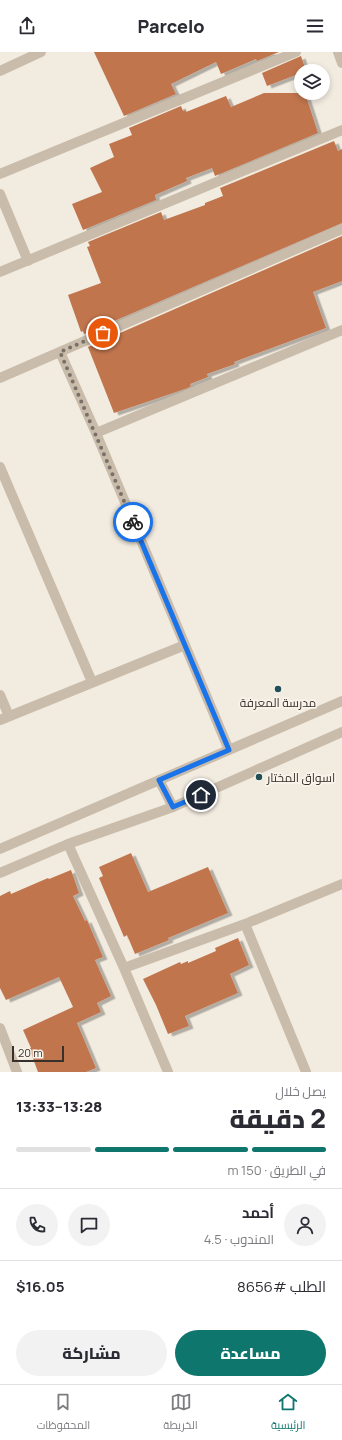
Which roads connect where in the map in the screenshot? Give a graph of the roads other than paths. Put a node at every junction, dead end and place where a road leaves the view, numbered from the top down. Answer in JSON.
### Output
{"nodes":[{"id":1,"x":296,"y":52,"type":"edge"},
{"id":2,"x":338,"y":52,"type":"edge"},
{"id":3,"x":35,"y":53,"type":"edge"},
{"id":4,"x":342,"y":63,"type":"edge"},
{"id":5,"x":0,"y":71,"type":"edge"},
{"id":6,"x":342,"y":130,"type":"edge"},
{"id":7,"x":0,"y":174,"type":"edge"},
{"id":8,"x":0,"y":194,"type":"edge"},
{"id":9,"x":342,"y":229,"type":"edge"},
{"id":10,"x":28,"y":261,"type":"junction"},
{"id":11,"x":0,"y":272,"type":"edge"},
{"id":12,"x":342,"y":330,"type":"edge"},
{"id":13,"x":60,"y":352,"type":"junction"},
{"id":14,"x":0,"y":378,"type":"edge"},
{"id":15,"x":96,"y":432,"type":"junction"},
{"id":16,"x":0,"y":467,"type":"edge"},
{"id":17,"x":185,"y":646,"type":"junction"},
{"id":18,"x":92,"y":682,"type":"junction"},
{"id":19,"x":0,"y":695,"type":"edge"},
{"id":20,"x":342,"y":701,"type":"edge"},
{"id":21,"x":4,"y":718,"type":"edge"},
{"id":22,"x":342,"y":732,"type":"edge"},
{"id":23,"x":229,"y":750,"type":"junction"},
{"id":24,"x":159,"y":780,"type":"junction"},
{"id":25,"x":173,"y":807,"type":"junction"},
{"id":26,"x":68,"y":844,"type":"junction"},
{"id":27,"x":0,"y":849,"type":"edge"},
{"id":28,"x":0,"y":872,"type":"edge"},
{"id":29,"x":342,"y":884,"type":"edge"},
{"id":30,"x":245,"y":924,"type":"junction"},
{"id":31,"x":124,"y":968,"type":"junction"},
{"id":32,"x":0,"y":1028,"type":"edge"},
{"id":33,"x":17,"y":1072,"type":"edge"},
{"id":34,"x":168,"y":1072,"type":"edge"},
{"id":35,"x":306,"y":1072,"type":"edge"}],
"edges":[{"from":1,"to":7,"type":"street"},
{"from":2,"to":4,"type":"street"},
{"from":3,"to":5,"type":"street"},
{"from":6,"to":10,"type":"street"},
{"from":8,"to":10,"type":"street"},
{"from":9,"to":13,"type":"street"},
{"from":10,"to":11,"type":"street"},
{"from":12,"to":15,"type":"street"},
{"from":13,"to":14,"type":"street"},
{"from":13,"to":15,"type":"street"},
{"from":15,"to":17,"type":"street"},
{"from":16,"to":18,"type":"street"},
{"from":17,"to":18,"type":"street"},
{"from":17,"to":23,"type":"street"},
{"from":18,"to":21,"type":"street"},
{"from":19,"to":21,"type":"street"},
{"from":20,"to":23,"type":"street"},
{"from":22,"to":25,"type":"street"},
{"from":23,"to":24,"type":"street"},
{"from":24,"to":25,"type":"street"},
{"from":24,"to":27,"type":"street"},
{"from":25,"to":26,"type":"street"},
{"from":26,"to":28,"type":"street"},
{"from":26,"to":31,"type":"street"},
{"from":29,"to":30,"type":"street"},
{"from":30,"to":31,"type":"street"},
{"from":30,"to":35,"type":"street"},
{"from":31,"to":34,"type":"street"},
{"from":32,"to":33,"type":"street"}]}
